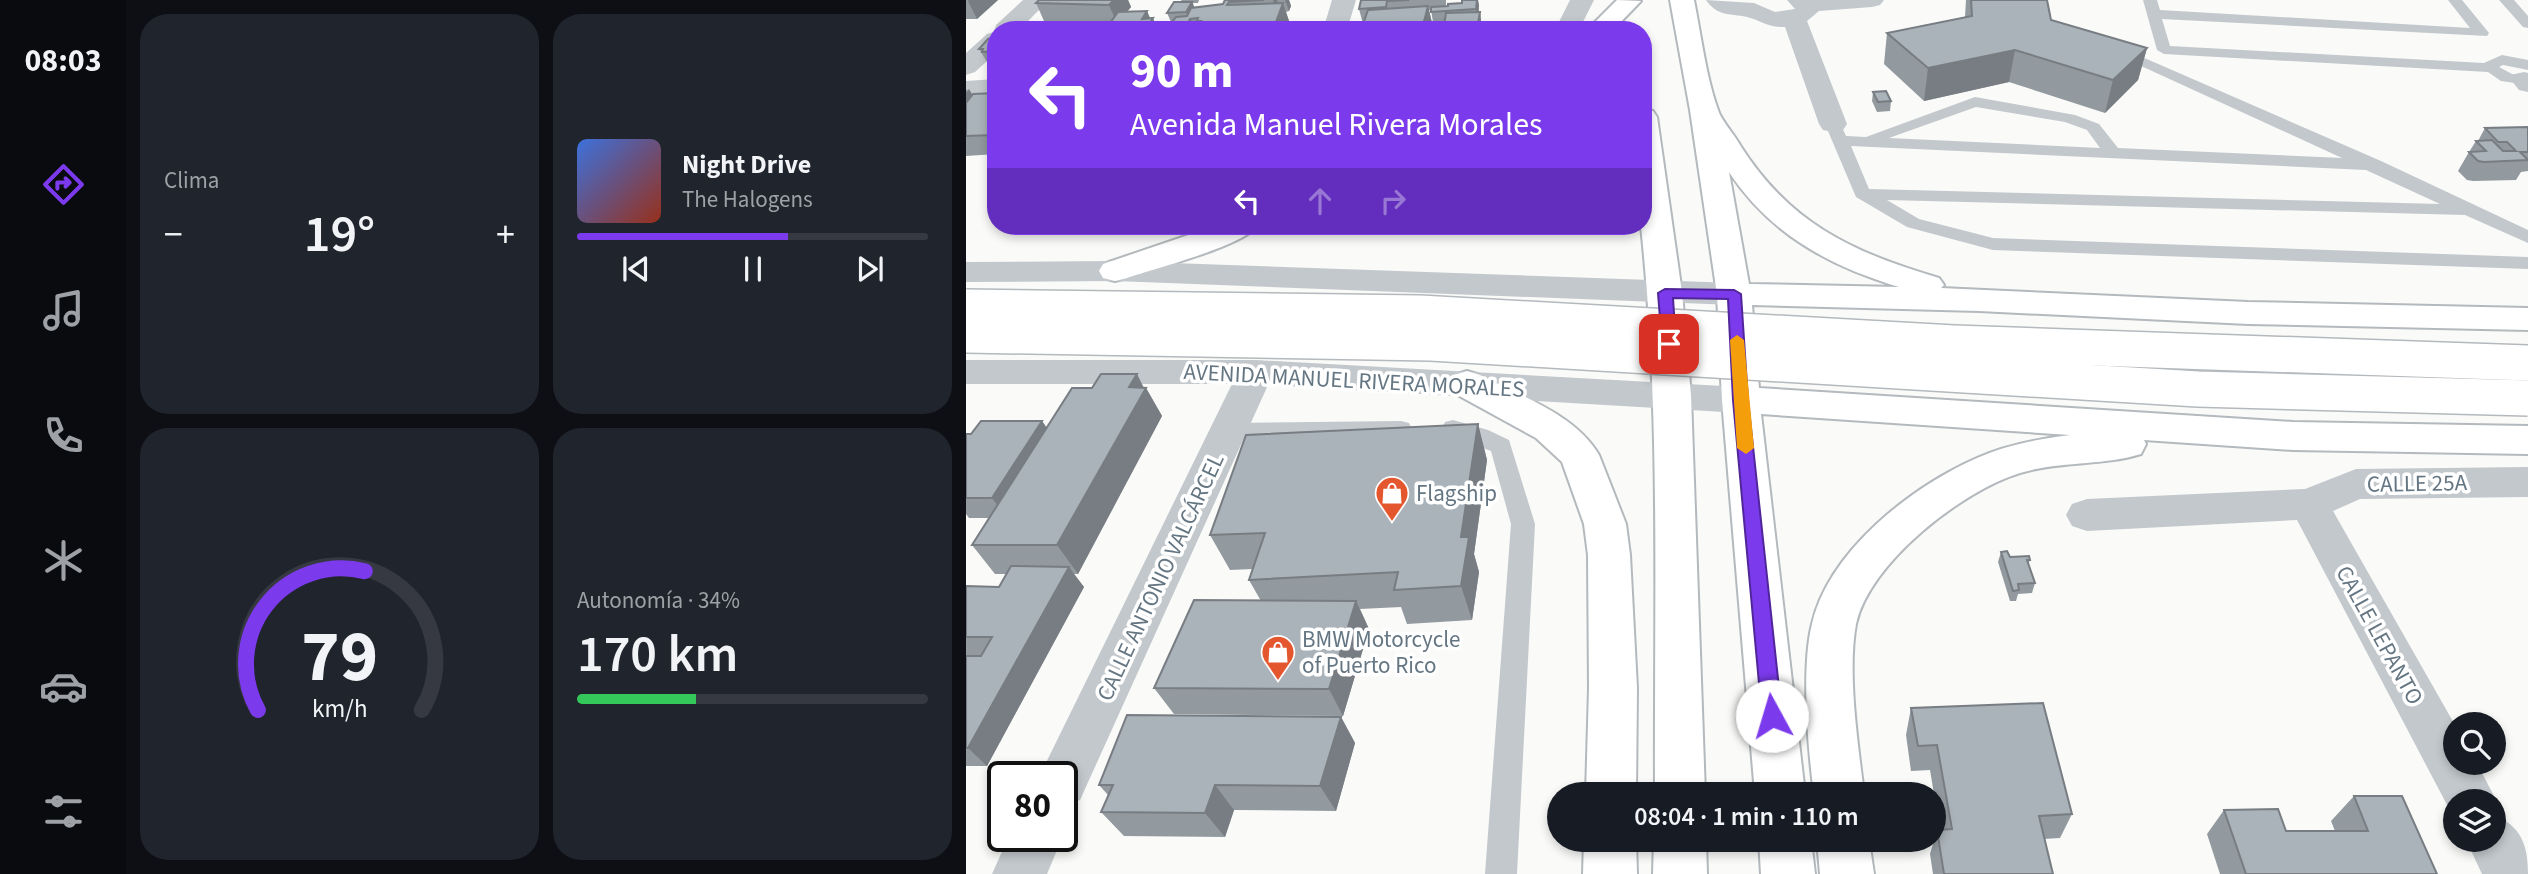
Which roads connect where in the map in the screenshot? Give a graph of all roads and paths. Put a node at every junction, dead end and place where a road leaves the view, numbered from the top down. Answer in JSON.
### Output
{"nodes":[{"id":1,"x":1037,"y":0,"type":"edge"},
{"id":2,"x":1345,"y":0,"type":"edge"},
{"id":3,"x":1582,"y":0,"type":"edge"},
{"id":4,"x":1682,"y":0,"type":"edge"},
{"id":5,"x":1718,"y":0,"type":"edge"},
{"id":6,"x":1872,"y":0,"type":"edge"},
{"id":7,"x":2455,"y":0,"type":"edge"},
{"id":8,"x":2506,"y":0,"type":"edge"},
{"id":9,"x":1629,"y":1,"type":"edge"},
{"id":10,"x":1760,"y":5,"type":"edge"},
{"id":11,"x":2152,"y":7,"type":"edge"},
{"id":12,"x":1800,"y":8,"type":"edge"},
{"id":13,"x":1015,"y":21,"type":"edge"},
{"id":14,"x":1338,"y":21,"type":"edge"},
{"id":15,"x":1572,"y":21,"type":"edge"},
{"id":16,"x":1608,"y":21,"type":"edge"},
{"id":17,"x":1631,"y":21,"type":"edge"},
{"id":18,"x":2528,"y":24,"type":"edge"},
{"id":19,"x":987,"y":47,"type":"edge"},
{"id":20,"x":2133,"y":57,"type":"edge"},
{"id":21,"x":966,"y":67,"type":"edge"},
{"id":22,"x":2527,"y":77,"type":"edge"},
{"id":23,"x":987,"y":88,"type":"edge"},
{"id":24,"x":966,"y":89,"type":"edge"},
{"id":25,"x":1704,"y":110,"type":"junction"},
{"id":26,"x":1836,"y":133,"type":"junction"},
{"id":27,"x":1863,"y":142,"type":"junction"},
{"id":28,"x":2114,"y":154,"type":"junction"},
{"id":29,"x":2375,"y":166,"type":"junction"},
{"id":30,"x":1652,"y":189,"type":"edge"},
{"id":31,"x":1861,"y":194,"type":"junction"},
{"id":32,"x":2471,"y":210,"type":"junction"},
{"id":33,"x":1220,"y":235,"type":"edge"},
{"id":34,"x":2528,"y":237,"type":"edge"},
{"id":35,"x":2528,"y":264,"type":"edge"},
{"id":36,"x":1115,"y":271,"type":"junction"},
{"id":37,"x":966,"y":272,"type":"edge"},
{"id":38,"x":1665,"y":293,"type":"junction"},
{"id":39,"x":1734,"y":294,"type":"junction"},
{"id":40,"x":1979,"y":300,"type":"junction"},
{"id":41,"x":966,"y":307,"type":"edge"},
{"id":42,"x":2528,"y":319,"type":"edge"},
{"id":43,"x":966,"y":335,"type":"edge"},
{"id":44,"x":2528,"y":363,"type":"edge"},
{"id":45,"x":966,"y":372,"type":"edge"},
{"id":46,"x":1256,"y":372,"type":"junction"},
{"id":47,"x":1467,"y":384,"type":"junction"},
{"id":48,"x":1672,"y":396,"type":"junction"},
{"id":49,"x":2528,"y":398,"type":"edge"},
{"id":50,"x":1741,"y":400,"type":"junction"},
{"id":51,"x":1229,"y":430,"type":"junction"},
{"id":52,"x":2294,"y":436,"type":"junction"},
{"id":53,"x":2528,"y":440,"type":"edge"},
{"id":54,"x":2528,"y":482,"type":"edge"},
{"id":55,"x":2309,"y":504,"type":"junction"},
{"id":56,"x":2087,"y":515,"type":"dead end"},
{"id":57,"x":1072,"y":761,"type":"edge"},
{"id":58,"x":1611,"y":782,"type":"edge"},
{"id":59,"x":1680,"y":782,"type":"edge"},
{"id":60,"x":1779,"y":782,"type":"edge"},
{"id":61,"x":1838,"y":782,"type":"edge"},
{"id":62,"x":2464,"y":789,"type":"edge"},
{"id":63,"x":1029,"y":852,"type":"edge"},
{"id":64,"x":1611,"y":852,"type":"edge"},
{"id":65,"x":1680,"y":852,"type":"edge"},
{"id":66,"x":1786,"y":852,"type":"edge"},
{"id":67,"x":1844,"y":852,"type":"edge"},
{"id":68,"x":2499,"y":852,"type":"edge"},
{"id":69,"x":1019,"y":874,"type":"edge"},
{"id":70,"x":1501,"y":874,"type":"edge"},
{"id":71,"x":1610,"y":874,"type":"edge"},
{"id":72,"x":1681,"y":874,"type":"edge"},
{"id":73,"x":1788,"y":874,"type":"edge"},
{"id":74,"x":1847,"y":874,"type":"edge"},
{"id":75,"x":2511,"y":874,"type":"edge"}],
"edges":[{"from":1,"to":13,"type":"street"},
{"from":2,"to":14,"type":"street"},
{"from":3,"to":15,"type":"street"},
{"from":4,"to":25,"type":"highway"},
{"from":5,"to":10,"type":"street"},
{"from":6,"to":12,"type":"street"},
{"from":7,"to":11,"type":"lane"},
{"from":8,"to":18,"type":"lane"},
{"from":9,"to":16,"type":"highway"},
{"from":9,"to":17,"type":"highway"},
{"from":10,"to":12,"type":"street"},
{"from":11,"to":22,"type":"lane"},
{"from":12,"to":26,"type":"street"},
{"from":19,"to":21,"type":"street"},
{"from":20,"to":29,"type":"lane"},
{"from":23,"to":24,"type":"street"},
{"from":25,"to":39,"type":"highway"},
{"from":25,"to":40,"type":"highway"},
{"from":26,"to":27,"type":"lane"},
{"from":26,"to":31,"type":"lane"},
{"from":27,"to":28,"type":"lane"},
{"from":27,"to":28,"type":"lane"},
{"from":28,"to":29,"type":"lane"},
{"from":29,"to":32,"type":"lane"},
{"from":30,"to":38,"type":"highway"},
{"from":31,"to":32,"type":"lane"},
{"from":31,"to":35,"type":"lane"},
{"from":32,"to":34,"type":"lane"},
{"from":33,"to":36,"type":"highway"},
{"from":36,"to":37,"type":"street"},
{"from":36,"to":38,"type":"street"},
{"from":38,"to":39,"type":"street"},
{"from":38,"to":48,"type":"highway"},
{"from":39,"to":40,"type":"highway"},
{"from":39,"to":50,"type":"highway"},
{"from":40,"to":42,"type":"highway"},
{"from":41,"to":44,"type":"highway","bridge":true},
{"from":43,"to":49,"type":"highway","bridge":true},
{"from":45,"to":46,"type":"street","name":"AVENIDA MANUEL RIVERA MORALES"},
{"from":46,"to":47,"type":"street","name":"AVENIDA MANUEL RIVERA MORALES"},
{"from":46,"to":51,"type":"street","name":"CALLE ANTONIO VALCÁRCEL"},
{"from":47,"to":48,"type":"street","name":"AVENIDA MANUEL RIVERA MORALES"},
{"from":47,"to":58,"type":"highway"},
{"from":48,"to":50,"type":"street","name":"AVENIDA MANUEL RIVERA MORALES"},
{"from":48,"to":59,"type":"highway"},
{"from":50,"to":52,"type":"highway"},
{"from":50,"to":60,"type":"highway"},
{"from":51,"to":57,"type":"street","name":"CALLE ANTONIO VALCÁRCEL"},
{"from":51,"to":70,"type":"lane"},
{"from":52,"to":53,"type":"highway"},
{"from":52,"to":61,"type":"highway"},
{"from":54,"to":55,"type":"street","name":"CALLE 25A"},
{"from":55,"to":56,"type":"street"},
{"from":55,"to":62,"type":"street","name":"CALLE LEPANTO"},
{"from":63,"to":69,"type":"street"},
{"from":64,"to":71,"type":"highway"},
{"from":65,"to":72,"type":"highway"},
{"from":66,"to":73,"type":"highway"},
{"from":67,"to":74,"type":"highway"},
{"from":68,"to":75,"type":"street"}]}
